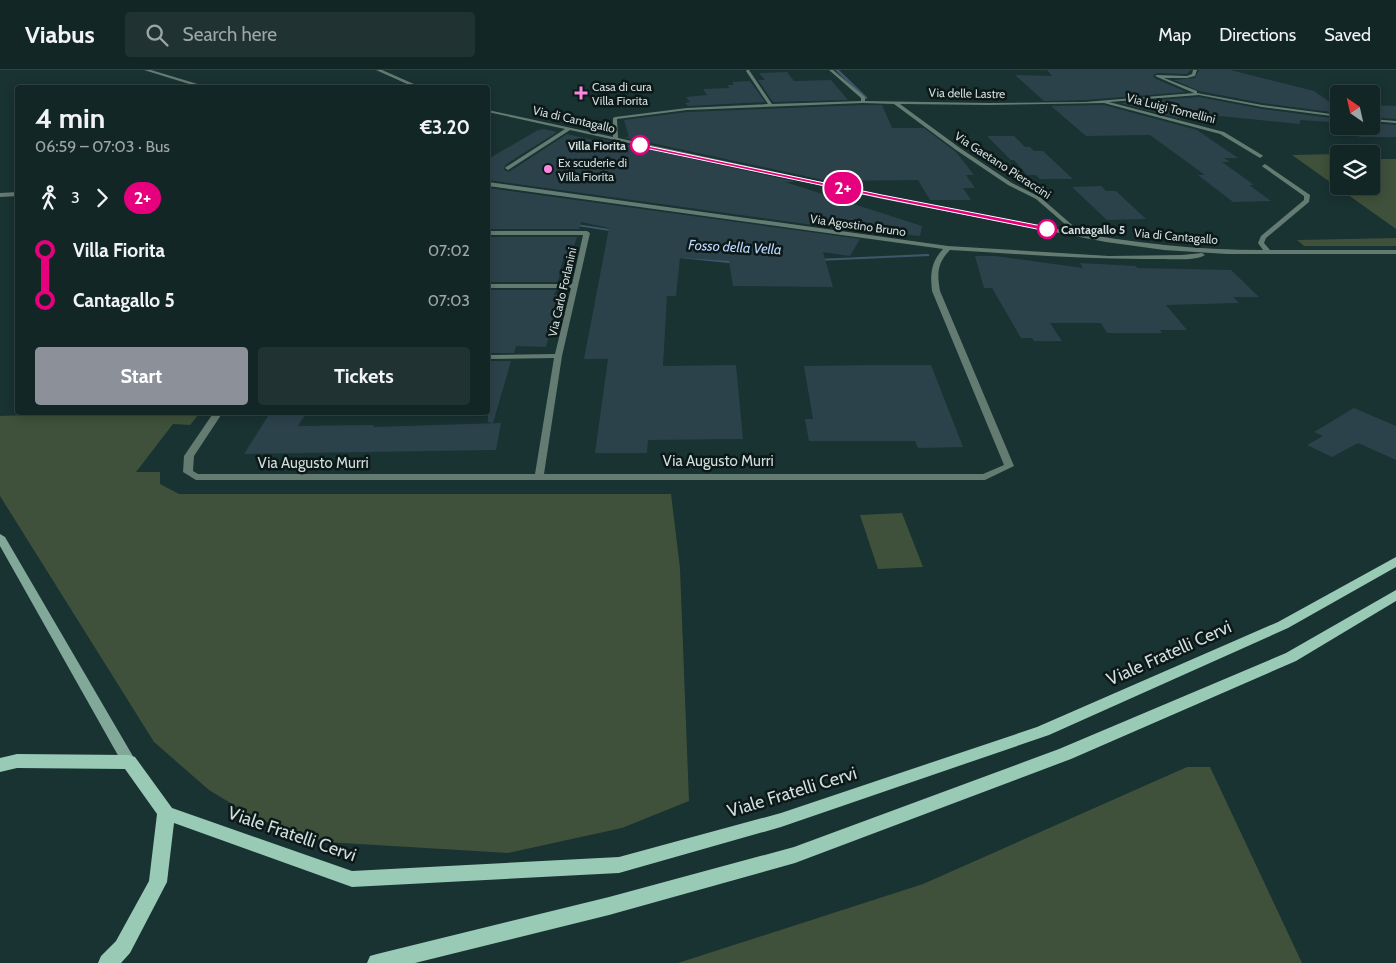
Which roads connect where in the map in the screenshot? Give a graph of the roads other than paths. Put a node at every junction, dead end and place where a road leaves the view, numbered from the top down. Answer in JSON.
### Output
{"nodes":[{"id":1,"x":146,"y":70,"type":"edge"},
{"id":2,"x":378,"y":70,"type":"edge"},
{"id":3,"x":830,"y":70,"type":"edge"},
{"id":4,"x":1195,"y":70,"type":"edge"},
{"id":5,"x":748,"y":71,"type":"edge"},
{"id":6,"x":198,"y":85,"type":"edge"},
{"id":7,"x":414,"y":85,"type":"edge"},
{"id":8,"x":1199,"y":94,"type":"junction"},
{"id":9,"x":863,"y":102,"type":"junction"},
{"id":10,"x":894,"y":102,"type":"junction"},
{"id":11,"x":1099,"y":102,"type":"junction"},
{"id":12,"x":771,"y":106,"type":"junction"},
{"id":13,"x":490,"y":111,"type":"edge"},
{"id":14,"x":1330,"y":115,"type":"edge"},
{"id":15,"x":1380,"y":121,"type":"edge"},
{"id":16,"x":1396,"y":122,"type":"edge"},
{"id":17,"x":569,"y":129,"type":"junction"},
{"id":18,"x":616,"y":140,"type":"junction"},
{"id":19,"x":1260,"y":156,"type":"dead end"},
{"id":20,"x":1265,"y":166,"type":"dead end"},
{"id":21,"x":508,"y":168,"type":"dead end"},
{"id":22,"x":490,"y":184,"type":"edge"},
{"id":23,"x":15,"y":194,"type":"edge"},
{"id":24,"x":0,"y":195,"type":"edge"},
{"id":25,"x":490,"y":232,"type":"edge"},
{"id":26,"x":1064,"y":232,"type":"junction"},
{"id":27,"x":1106,"y":240,"type":"junction"},
{"id":28,"x":948,"y":248,"type":"junction"},
{"id":29,"x":1227,"y":252,"type":"junction"},
{"id":30,"x":1268,"y":252,"type":"junction"},
{"id":31,"x":1396,"y":252,"type":"edge"},
{"id":32,"x":1109,"y":258,"type":"junction"},
{"id":33,"x":490,"y":286,"type":"edge"},
{"id":34,"x":574,"y":286,"type":"junction"},
{"id":35,"x":558,"y":356,"type":"junction"},
{"id":36,"x":490,"y":357,"type":"edge"},
{"id":37,"x":217,"y":415,"type":"edge"},
{"id":38,"x":539,"y":476,"type":"junction"},
{"id":39,"x":2,"y":542,"type":"edge"},
{"id":40,"x":1396,"y":561,"type":"edge"},
{"id":41,"x":1396,"y":595,"type":"edge"},
{"id":42,"x":129,"y":762,"type":"junction"},
{"id":43,"x":0,"y":765,"type":"edge"},
{"id":44,"x":166,"y":813,"type":"junction"},
{"id":45,"x":108,"y":963,"type":"edge"},
{"id":46,"x":377,"y":963,"type":"edge"}],
"edges":[{"from":1,"to":6,"type":"street"},
{"from":2,"to":7,"type":"street"},
{"from":3,"to":9,"type":"street"},
{"from":4,"to":8,"type":"street"},
{"from":5,"to":12,"type":"street"},
{"from":8,"to":11,"type":"street","name":"Via delle Lastre"},
{"from":8,"to":14,"type":"street","name":"Via delle Lastre"},
{"from":9,"to":10,"type":"street","name":"Via delle Lastre"},
{"from":9,"to":12,"type":"street","name":"Via delle Lastre"},
{"from":10,"to":11,"type":"street","name":"Via delle Lastre"},
{"from":10,"to":26,"type":"street","name":"Via Gaetano Pieraccini"},
{"from":11,"to":19,"type":"street","name":"Via Luigi Tomellini"},
{"from":12,"to":18,"type":"street","name":"Via delle Lastre"},
{"from":13,"to":17,"type":"street","name":"Via di Cantagallo"},
{"from":15,"to":16,"type":"street"},
{"from":17,"to":18,"type":"street","name":"Via di Cantagallo"},
{"from":17,"to":21,"type":"street"},
{"from":18,"to":26,"type":"street","name":"Via di Cantagallo"},
{"from":20,"to":30,"type":"street"},
{"from":22,"to":28,"type":"street","name":"Via Agostino Bruno"},
{"from":23,"to":24,"type":"street"},
{"from":25,"to":34,"type":"street","name":"Via Carlo Forlanini"},
{"from":26,"to":27,"type":"street","name":"Via di Cantagallo"},
{"from":27,"to":29,"type":"street","name":"Via di Cantagallo"},
{"from":27,"to":32,"type":"street"},
{"from":28,"to":32,"type":"street","name":"Via Agostino Bruno"},
{"from":28,"to":38,"type":"street","name":"Via Augusto Murri"},
{"from":29,"to":30,"type":"street","name":"Via di Cantagallo"},
{"from":29,"to":32,"type":"street","name":"Via Agostino Bruno"},
{"from":30,"to":31,"type":"street","name":"Via di Cantagallo"},
{"from":33,"to":34,"type":"street"},
{"from":34,"to":35,"type":"street","name":"Via Carlo Forlanini"},
{"from":35,"to":36,"type":"street"},
{"from":35,"to":38,"type":"street","name":"Via Carlo Forlanini"},
{"from":37,"to":38,"type":"street","name":"Via Augusto Murri"},
{"from":39,"to":42,"type":"street"},
{"from":40,"to":44,"type":"main road","name":"Viale Fratelli Cervi"},
{"from":41,"to":46,"type":"main road"},
{"from":42,"to":43,"type":"main road"},
{"from":42,"to":44,"type":"main road"},
{"from":44,"to":45,"type":"main road"}]}
